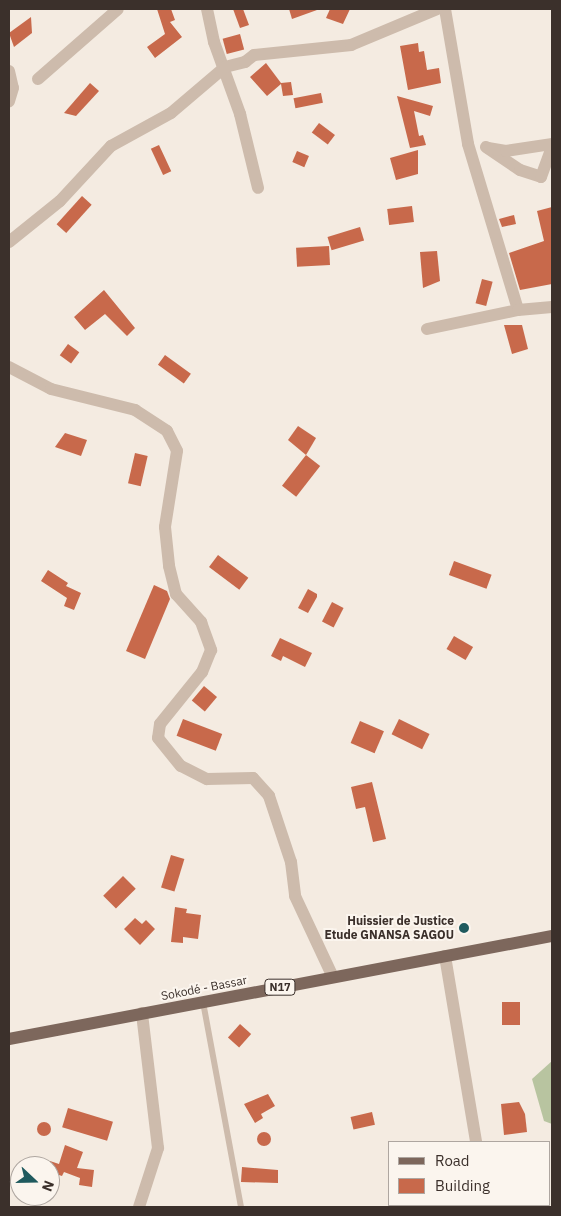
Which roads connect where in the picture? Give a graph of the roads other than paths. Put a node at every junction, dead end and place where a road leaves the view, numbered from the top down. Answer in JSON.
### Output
{"nodes":[{"id":1,"x":118,"y":9,"type":"edge"},
{"id":2,"x":207,"y":9,"type":"edge"},
{"id":3,"x":437,"y":9,"type":"edge"},
{"id":4,"x":445,"y":9,"type":"edge"},
{"id":5,"x":225,"y":67,"type":"junction"},
{"id":6,"x":9,"y":71,"type":"edge"},
{"id":7,"x":38,"y":79,"type":"dead end"},
{"id":8,"x":9,"y":101,"type":"edge"},
{"id":9,"x":468,"y":144,"type":"junction"},
{"id":10,"x":552,"y":145,"type":"edge"},
{"id":11,"x":486,"y":147,"type":"junction"},
{"id":12,"x":258,"y":188,"type":"dead end"},
{"id":13,"x":9,"y":242,"type":"edge"},
{"id":14,"x":552,"y":307,"type":"edge"},
{"id":15,"x":518,"y":310,"type":"junction"},
{"id":16,"x":427,"y":329,"type":"dead end"},
{"id":17,"x":9,"y":367,"type":"edge"},
{"id":18,"x":552,"y":936,"type":"edge"},
{"id":19,"x":445,"y":956,"type":"junction"},
{"id":20,"x":333,"y":977,"type":"junction"},
{"id":21,"x":203,"y":1002,"type":"junction"},
{"id":22,"x":142,"y":1014,"type":"junction"},
{"id":23,"x":9,"y":1039,"type":"edge"},
{"id":24,"x":476,"y":1141,"type":"edge"},
{"id":25,"x":140,"y":1207,"type":"edge"},
{"id":26,"x":241,"y":1207,"type":"edge"}],
"edges":[{"from":1,"to":7,"type":"street"},
{"from":2,"to":5,"type":"street"},
{"from":3,"to":5,"type":"street"},
{"from":4,"to":9,"type":"street"},
{"from":5,"to":12,"type":"street"},
{"from":5,"to":13,"type":"street"},
{"from":6,"to":8,"type":"street"},
{"from":9,"to":11,"type":"street"},
{"from":9,"to":15,"type":"street"},
{"from":10,"to":11,"type":"street"},
{"from":10,"to":11,"type":"street"},
{"from":14,"to":15,"type":"street"},
{"from":15,"to":16,"type":"street"},
{"from":17,"to":20,"type":"street"},
{"from":18,"to":19,"type":"main road","name":"Sokodé - Bassar","number":"N17"},
{"from":19,"to":20,"type":"main road","name":"Sokodé - Bassar","number":"N17"},
{"from":19,"to":24,"type":"street"},
{"from":20,"to":21,"type":"main road","name":"Sokodé - Bassar","number":"N17"},
{"from":21,"to":22,"type":"main road","name":"Sokodé - Bassar","number":"N17"},
{"from":21,"to":26,"type":"lane"},
{"from":22,"to":23,"type":"main road","name":"Sokodé - Bassar","number":"N17"},
{"from":22,"to":25,"type":"street"}]}
